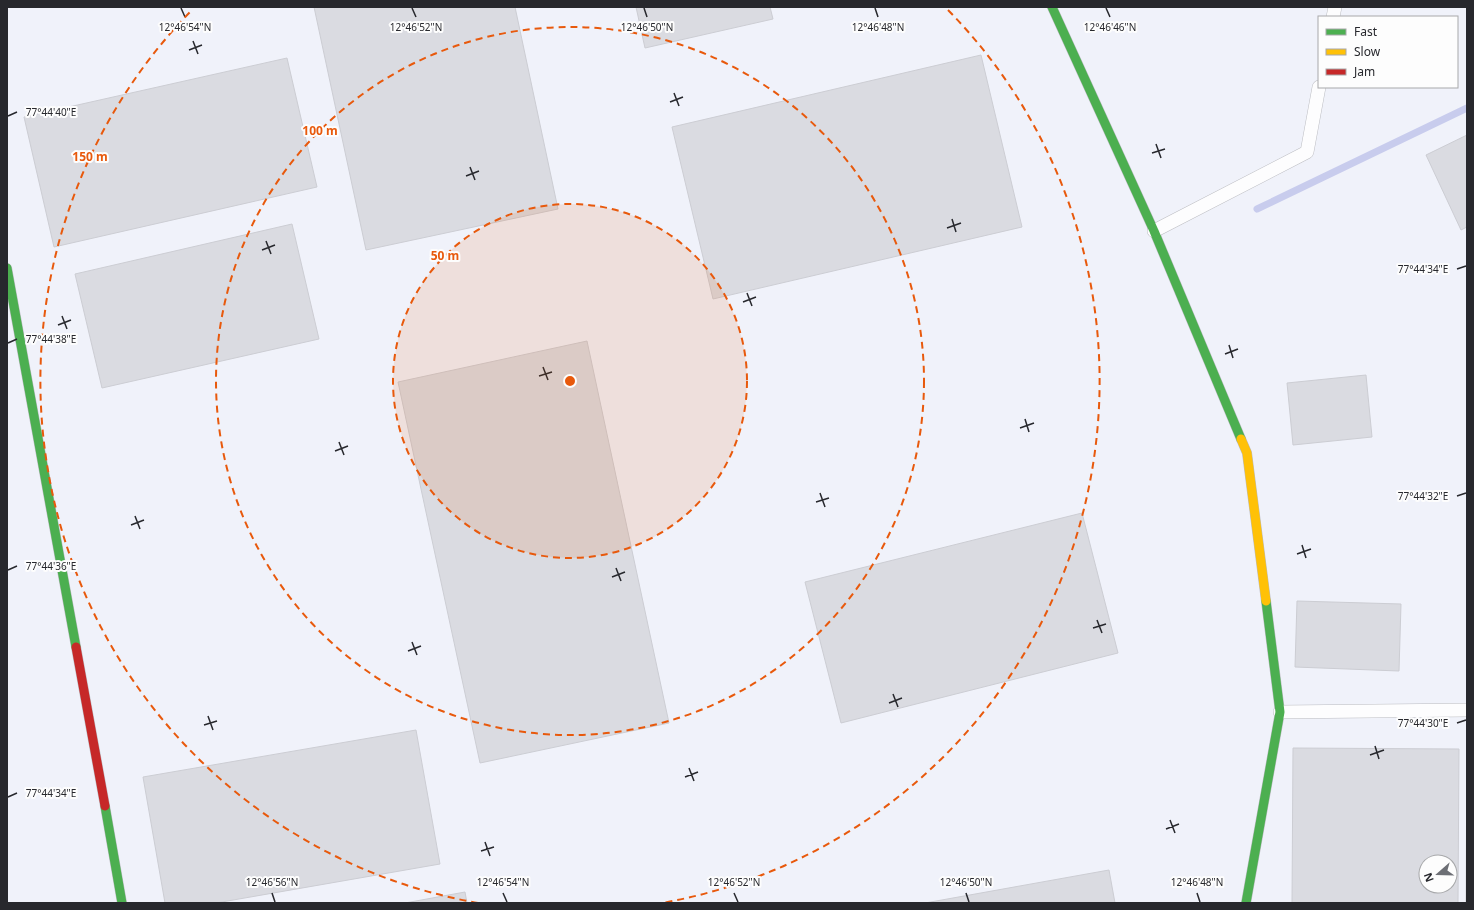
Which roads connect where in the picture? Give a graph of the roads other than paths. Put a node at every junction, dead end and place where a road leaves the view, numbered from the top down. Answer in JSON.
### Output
{"nodes":[{"id":1,"x":1052,"y":7,"type":"edge"},
{"id":2,"x":1320,"y":88,"type":"edge"},
{"id":3,"x":1154,"y":230,"type":"junction"},
{"id":4,"x":7,"y":268,"type":"edge"},
{"id":5,"x":1467,"y":710,"type":"edge"},
{"id":6,"x":1280,"y":712,"type":"junction"},
{"id":7,"x":122,"y":903,"type":"edge"},
{"id":8,"x":1246,"y":903,"type":"edge"}],
"edges":[{"from":1,"to":3,"type":"street"},
{"from":2,"to":3,"type":"lane"},
{"from":3,"to":6,"type":"street"},
{"from":4,"to":7,"type":"street"},
{"from":5,"to":6,"type":"lane"},
{"from":6,"to":8,"type":"street"}]}
